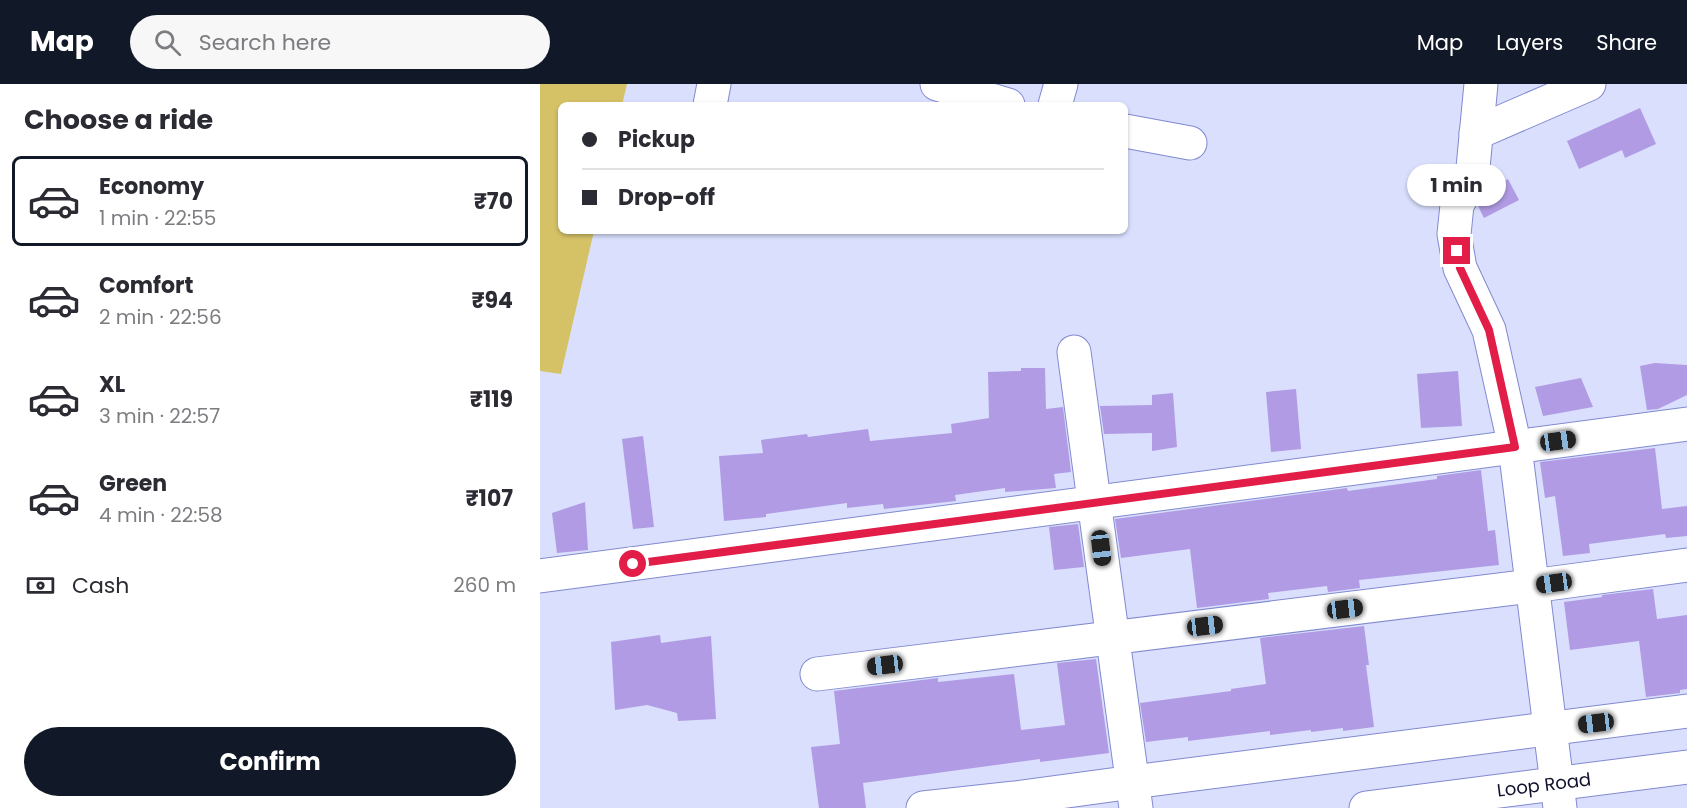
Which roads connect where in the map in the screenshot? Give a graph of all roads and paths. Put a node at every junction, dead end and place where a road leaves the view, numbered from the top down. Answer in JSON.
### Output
{"nodes":[{"id":1,"x":714,"y":84,"type":"edge"},
{"id":2,"x":937,"y":84,"type":"edge"},
{"id":3,"x":1060,"y":84,"type":"edge"},
{"id":4,"x":1481,"y":84,"type":"edge"},
{"id":5,"x":1588,"y":84,"type":"edge"},
{"id":6,"x":711,"y":102,"type":"edge"},
{"id":7,"x":998,"y":102,"type":"edge"},
{"id":8,"x":1056,"y":102,"type":"edge"},
{"id":9,"x":1128,"y":132,"type":"edge"},
{"id":10,"x":1476,"y":133,"type":"junction"},
{"id":11,"x":1190,"y":143,"type":"dead end"},
{"id":12,"x":1074,"y":352,"type":"dead end"},
{"id":13,"x":1687,"y":424,"type":"edge"},
{"id":14,"x":1515,"y":447,"type":"junction"},
{"id":15,"x":1095,"y":503,"type":"junction"},
{"id":16,"x":1687,"y":565,"type":"edge"},
{"id":17,"x":540,"y":576,"type":"edge"},
{"id":18,"x":1532,"y":586,"type":"junction"},
{"id":19,"x":1112,"y":638,"type":"junction"},
{"id":20,"x":817,"y":674,"type":"dead end"},
{"id":21,"x":1687,"y":711,"type":"edge"},
{"id":22,"x":1550,"y":729,"type":"junction"},
{"id":23,"x":1687,"y":767,"type":"edge"},
{"id":24,"x":1135,"y":795,"type":"edge"},
{"id":25,"x":1559,"y":796,"type":"edge"},
{"id":26,"x":923,"y":808,"type":"edge"},
{"id":27,"x":1366,"y":808,"type":"edge"}],
"edges":[{"from":1,"to":6,"type":"street"},
{"from":2,"to":7,"type":"street"},
{"from":3,"to":8,"type":"street"},
{"from":4,"to":10,"type":"street"},
{"from":5,"to":10,"type":"street"},
{"from":9,"to":11,"type":"street"},
{"from":10,"to":14,"type":"street"},
{"from":12,"to":15,"type":"street"},
{"from":13,"to":14,"type":"street"},
{"from":14,"to":15,"type":"street"},
{"from":14,"to":18,"type":"street"},
{"from":15,"to":17,"type":"street"},
{"from":15,"to":19,"type":"street"},
{"from":16,"to":18,"type":"street"},
{"from":18,"to":19,"type":"street"},
{"from":18,"to":22,"type":"street"},
{"from":19,"to":20,"type":"street"},
{"from":19,"to":24,"type":"street"},
{"from":21,"to":22,"type":"street"},
{"from":22,"to":24,"type":"street"},
{"from":22,"to":25,"type":"street"},
{"from":23,"to":25,"type":"street","name":"Loop Road"},
{"from":24,"to":26,"type":"street"},
{"from":25,"to":27,"type":"street","name":"Loop Road"}]}
